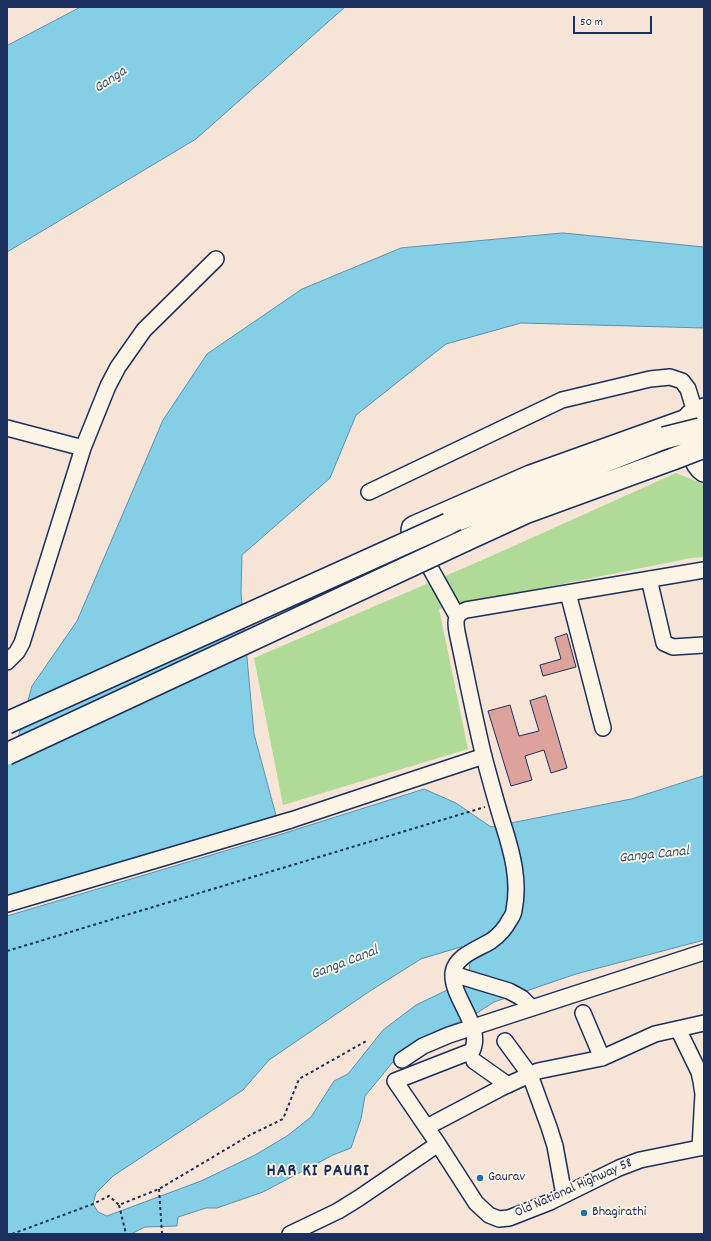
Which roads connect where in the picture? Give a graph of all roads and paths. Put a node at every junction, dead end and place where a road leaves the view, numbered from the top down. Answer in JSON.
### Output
{"nodes":[{"id":1,"x":216,"y":259,"type":"dead end"},
{"id":2,"x":699,"y":424,"type":"edge"},
{"id":3,"x":7,"y":428,"type":"edge"},
{"id":4,"x":83,"y":448,"type":"junction"},
{"id":5,"x":704,"y":471,"type":"edge"},
{"id":6,"x":369,"y":492,"type":"dead end"},
{"id":7,"x":704,"y":570,"type":"edge"},
{"id":8,"x":649,"y":579,"type":"junction"},
{"id":9,"x":568,"y":593,"type":"junction"},
{"id":10,"x":457,"y":616,"type":"junction"},
{"id":11,"x":704,"y":645,"type":"edge"},
{"id":12,"x":7,"y":662,"type":"edge"},
{"id":13,"x":7,"y":723,"type":"edge"},
{"id":14,"x":603,"y":728,"type":"dead end"},
{"id":15,"x":7,"y":754,"type":"edge"},
{"id":16,"x":484,"y":756,"type":"junction"},
{"id":17,"x":482,"y":808,"type":"dead end"},
{"id":18,"x":7,"y":904,"type":"edge"},
{"id":19,"x":7,"y":951,"type":"edge"},
{"id":20,"x":704,"y":952,"type":"edge"},
{"id":21,"x":454,"y":980,"type":"junction"},
{"id":22,"x":532,"y":1008,"type":"junction"},
{"id":23,"x":582,"y":1013,"type":"dead end"},
{"id":24,"x":471,"y":1022,"type":"junction"},
{"id":25,"x":704,"y":1023,"type":"edge"},
{"id":26,"x":678,"y":1029,"type":"junction"},
{"id":27,"x":368,"y":1040,"type":"dead end"},
{"id":28,"x":505,"y":1040,"type":"dead end"},
{"id":29,"x":602,"y":1058,"type":"junction"},
{"id":30,"x":402,"y":1060,"type":"dead end"},
{"id":31,"x":474,"y":1061,"type":"dead end"},
{"id":32,"x":530,"y":1075,"type":"junction"},
{"id":33,"x":508,"y":1085,"type":"junction"},
{"id":34,"x":427,"y":1127,"type":"junction"},
{"id":35,"x":438,"y":1144,"type":"junction"},
{"id":36,"x":702,"y":1148,"type":"edge"},
{"id":37,"x":159,"y":1189,"type":"junction"},
{"id":38,"x":564,"y":1195,"type":"junction"},
{"id":39,"x":119,"y":1205,"type":"junction"},
{"id":40,"x":162,"y":1233,"type":"edge"},
{"id":41,"x":12,"y":1234,"type":"edge"},
{"id":42,"x":126,"y":1234,"type":"edge"},
{"id":43,"x":290,"y":1234,"type":"edge"}],
"edges":[{"from":1,"to":4,"type":"street"},
{"from":2,"to":5,"type":"highway"},
{"from":2,"to":6,"type":"street"},
{"from":2,"to":10,"type":"street"},
{"from":2,"to":13,"type":"highway","bridge":true},
{"from":2,"to":15,"type":"highway","bridge":true},
{"from":3,"to":4,"type":"street"},
{"from":4,"to":12,"type":"street"},
{"from":7,"to":8,"type":"street"},
{"from":8,"to":9,"type":"street"},
{"from":8,"to":11,"type":"street"},
{"from":9,"to":10,"type":"street"},
{"from":9,"to":14,"type":"street"},
{"from":10,"to":16,"type":"street"},
{"from":16,"to":18,"type":"street"},
{"from":16,"to":21,"type":"street"},
{"from":17,"to":19,"type":"path"},
{"from":20,"to":22,"type":"street"},
{"from":21,"to":22,"type":"street"},
{"from":21,"to":24,"type":"street"},
{"from":22,"to":24,"type":"street"},
{"from":23,"to":29,"type":"street"},
{"from":24,"to":30,"type":"street"},
{"from":24,"to":34,"type":"street","name":"Old National Highway 58"},
{"from":25,"to":26,"type":"street"},
{"from":26,"to":29,"type":"street"},
{"from":26,"to":36,"type":"street"},
{"from":27,"to":37,"type":"path"},
{"from":28,"to":32,"type":"street"},
{"from":29,"to":32,"type":"street"},
{"from":31,"to":33,"type":"street"},
{"from":32,"to":33,"type":"street"},
{"from":32,"to":38,"type":"street"},
{"from":33,"to":34,"type":"street"},
{"from":34,"to":35,"type":"street","name":"Old National Highway 58"},
{"from":35,"to":38,"type":"street","name":"Old National Highway 58"},
{"from":35,"to":43,"type":"street"},
{"from":36,"to":38,"type":"street","name":"Old National Highway 58"},
{"from":37,"to":39,"type":"path"},
{"from":37,"to":40,"type":"path"},
{"from":39,"to":41,"type":"path"},
{"from":39,"to":42,"type":"path"}]}
